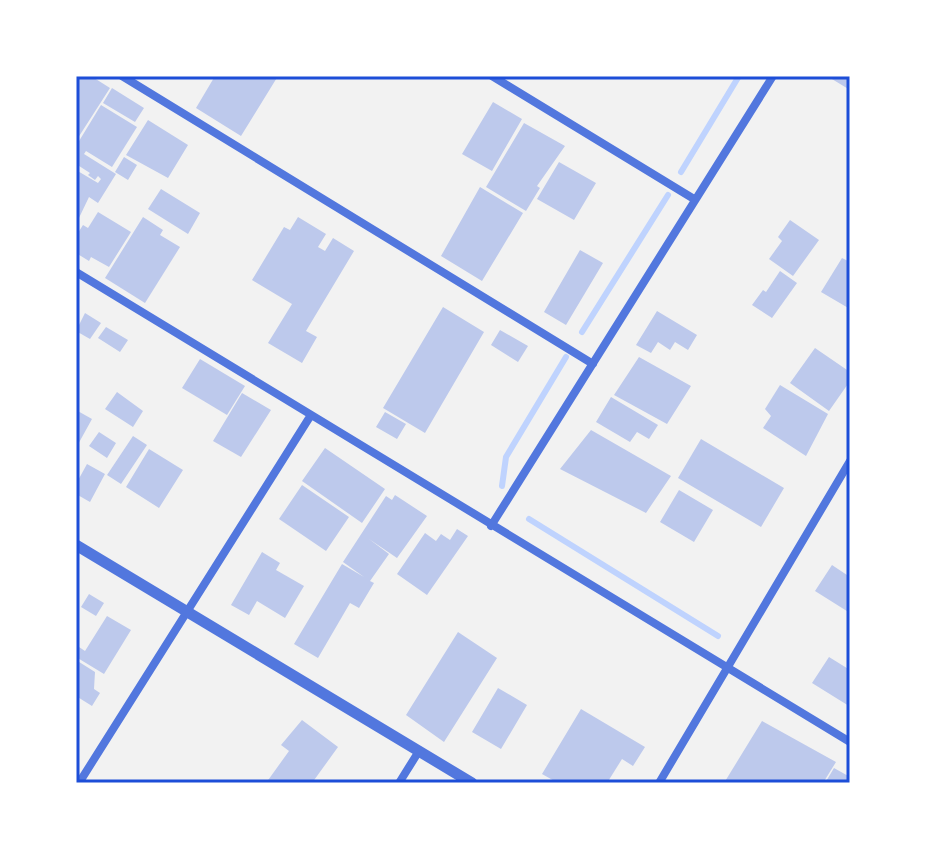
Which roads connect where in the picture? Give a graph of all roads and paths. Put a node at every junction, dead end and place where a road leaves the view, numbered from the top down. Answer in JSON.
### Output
{"nodes":[{"id":1,"x":122,"y":76,"type":"edge"},
{"id":2,"x":492,"y":76,"type":"edge"},
{"id":3,"x":773,"y":76,"type":"edge"},
{"id":4,"x":694,"y":199,"type":"junction"},
{"id":5,"x":76,"y":272,"type":"edge"},
{"id":6,"x":593,"y":364,"type":"junction"},
{"id":7,"x":311,"y":415,"type":"junction"},
{"id":8,"x":850,"y":461,"type":"edge"},
{"id":9,"x":491,"y":526,"type":"junction"},
{"id":10,"x":76,"y":545,"type":"edge"},
{"id":11,"x":185,"y":612,"type":"junction"},
{"id":12,"x":729,"y":669,"type":"junction"},
{"id":13,"x":850,"y":742,"type":"edge"},
{"id":14,"x":419,"y":751,"type":"junction"},
{"id":15,"x":79,"y":783,"type":"edge"},
{"id":16,"x":399,"y":783,"type":"edge"},
{"id":17,"x":472,"y":783,"type":"edge"},
{"id":18,"x":659,"y":783,"type":"edge"}],
"edges":[{"from":1,"to":6,"type":"street"},
{"from":2,"to":4,"type":"street"},
{"from":3,"to":4,"type":"street"},
{"from":4,"to":6,"type":"street"},
{"from":5,"to":7,"type":"street"},
{"from":6,"to":9,"type":"street"},
{"from":7,"to":9,"type":"street"},
{"from":7,"to":11,"type":"street"},
{"from":8,"to":12,"type":"street"},
{"from":9,"to":12,"type":"street"},
{"from":10,"to":11,"type":"street"},
{"from":11,"to":14,"type":"street"},
{"from":11,"to":15,"type":"street"},
{"from":12,"to":13,"type":"street"},
{"from":12,"to":18,"type":"street"},
{"from":14,"to":16,"type":"street"},
{"from":14,"to":17,"type":"street"}]}
